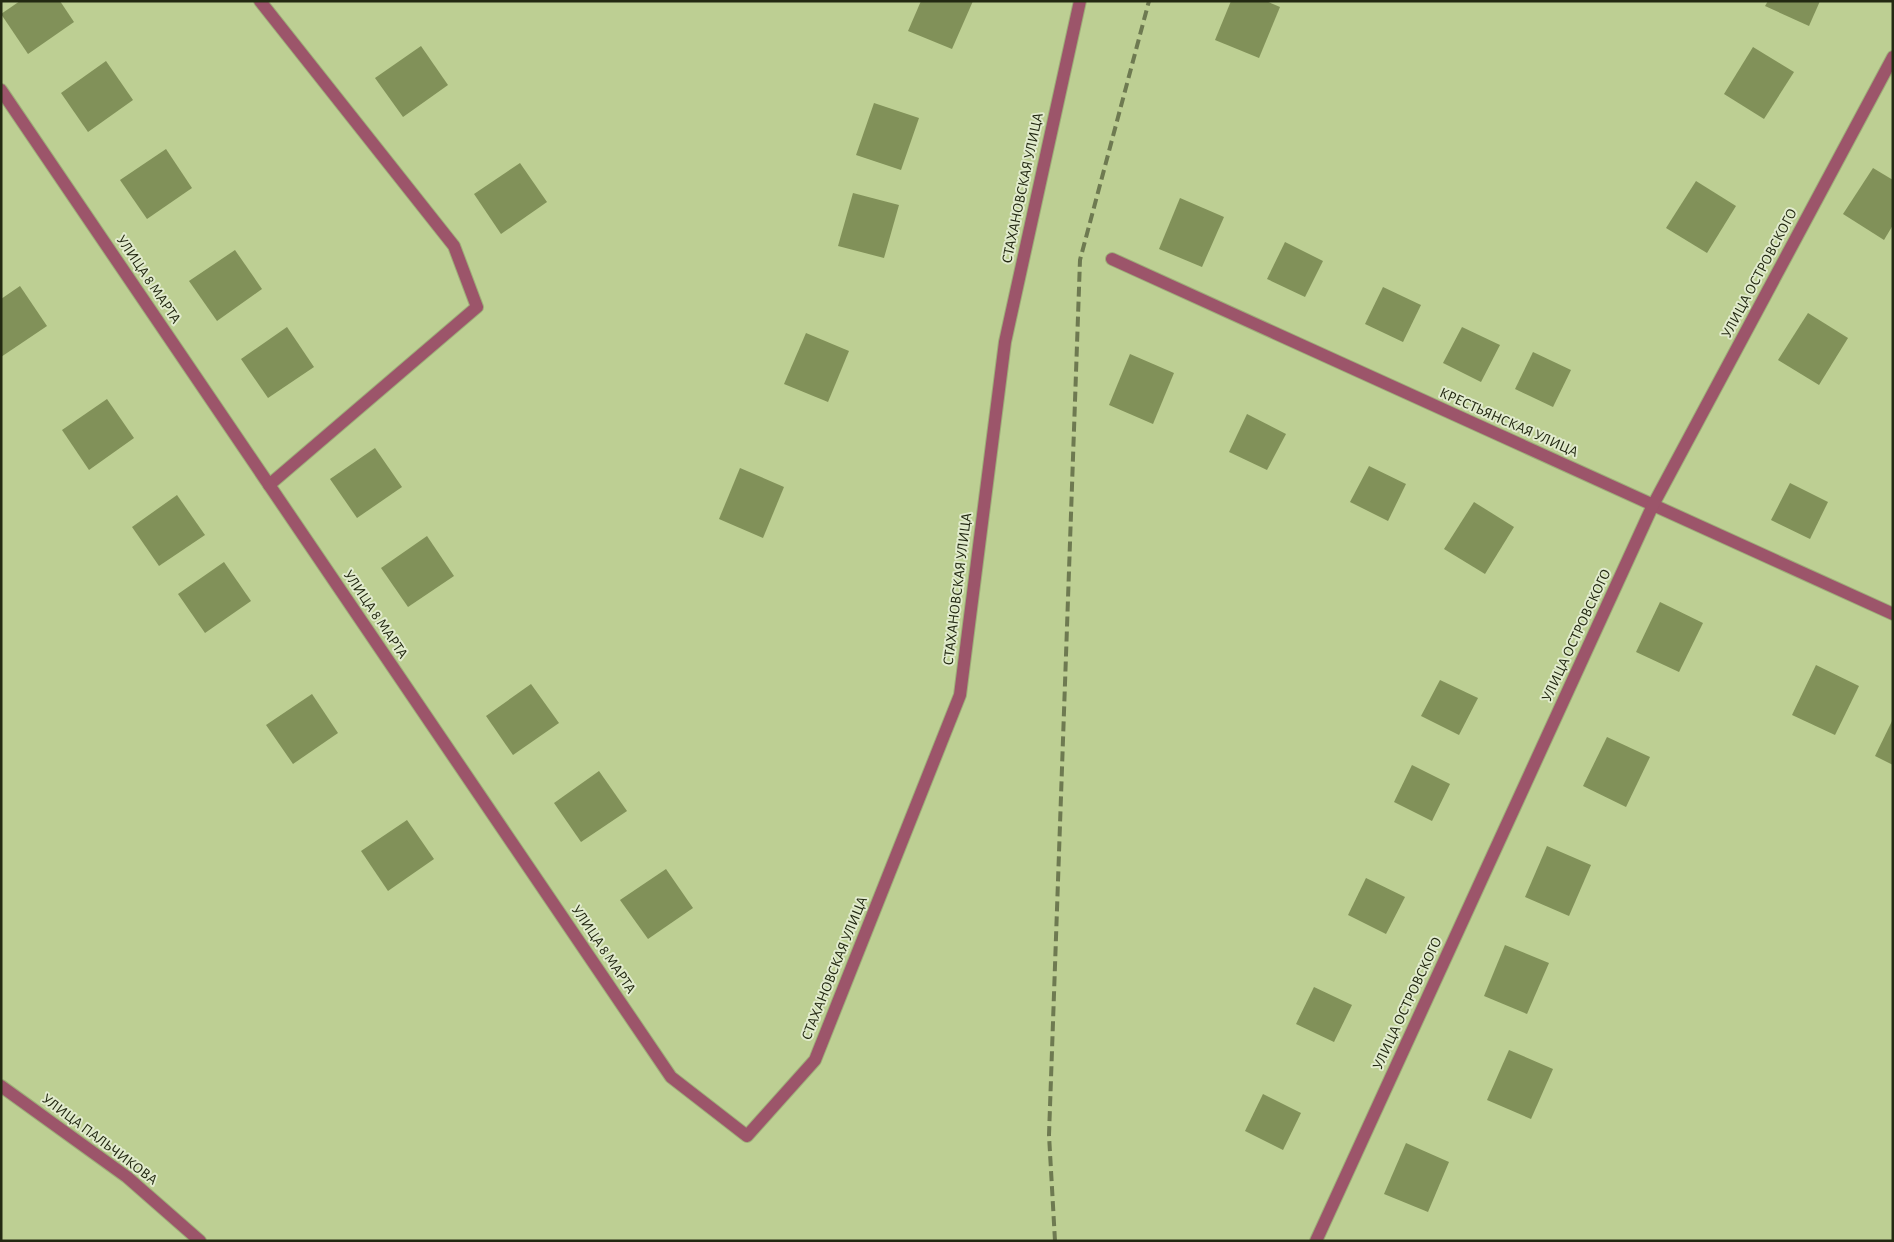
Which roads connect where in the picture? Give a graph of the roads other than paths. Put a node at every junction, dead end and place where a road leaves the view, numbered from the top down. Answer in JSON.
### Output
{"nodes":[{"id":1,"x":260,"y":1,"type":"edge"},
{"id":2,"x":1080,"y":1,"type":"edge"},
{"id":3,"x":1893,"y":57,"type":"edge"},
{"id":4,"x":1,"y":90,"type":"edge"},
{"id":5,"x":1112,"y":259,"type":"dead end"},
{"id":6,"x":269,"y":486,"type":"junction"},
{"id":7,"x":1653,"y":505,"type":"junction"},
{"id":8,"x":1893,"y":614,"type":"edge"},
{"id":9,"x":1,"y":1086,"type":"edge"},
{"id":10,"x":747,"y":1136,"type":"joint"},
{"id":11,"x":200,"y":1241,"type":"edge"},
{"id":12,"x":1316,"y":1241,"type":"edge"}],
"edges":[{"from":1,"to":6,"type":"street"},
{"from":2,"to":10,"type":"street","name":"СТАХАНОВСКАЯ УЛИЦА"},
{"from":3,"to":7,"type":"street","name":"УЛИЦА ОСТРОВСКОГО"},
{"from":4,"to":6,"type":"street","name":"УЛИЦА 8 МАРТА"},
{"from":5,"to":7,"type":"street","name":"КРЕСТЬЯНСКАЯ УЛИЦА"},
{"from":6,"to":10,"type":"street","name":"УЛИЦА 8 МАРТА"},
{"from":7,"to":8,"type":"street","name":"КРЕСТЬЯНСКАЯ УЛИЦА"},
{"from":7,"to":12,"type":"street","name":"УЛИЦА ОСТРОВСКОГО"},
{"from":9,"to":11,"type":"street","name":"УЛИЦА ПАЛЬЧИКОВА"}]}
